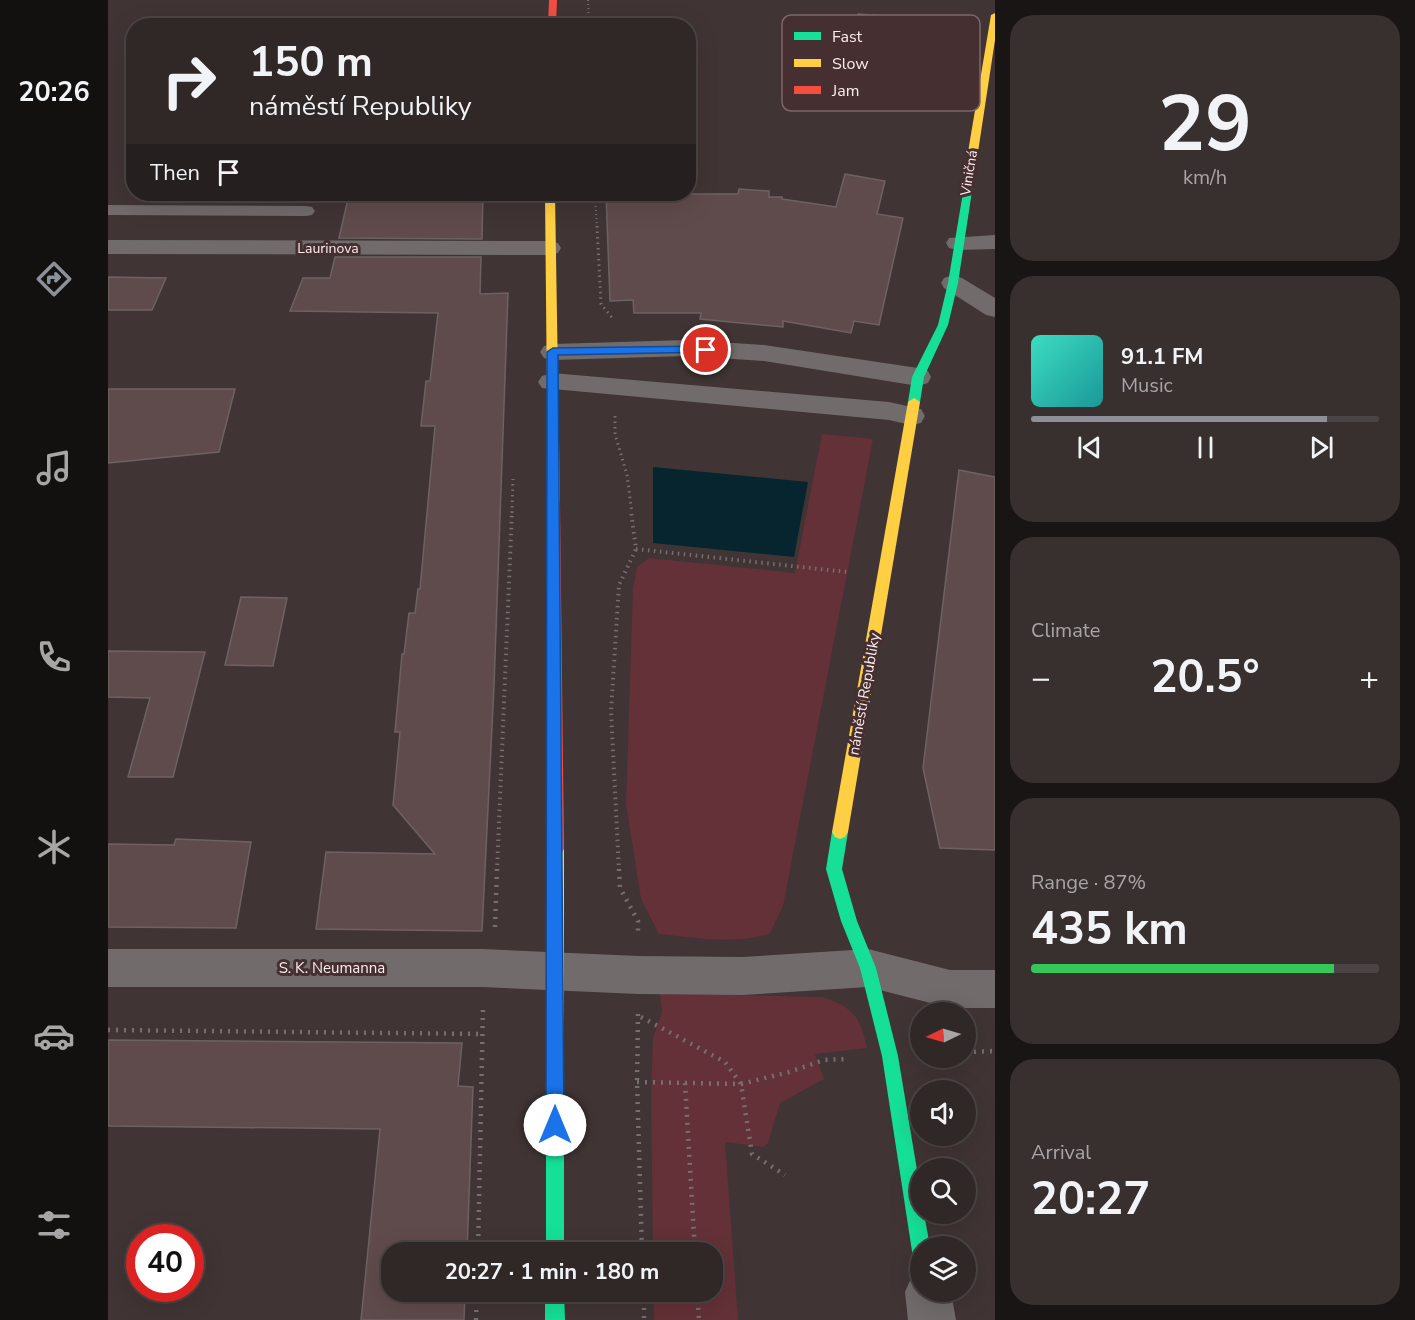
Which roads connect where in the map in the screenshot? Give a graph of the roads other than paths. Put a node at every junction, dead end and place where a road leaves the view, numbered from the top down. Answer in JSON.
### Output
{"nodes":[{"id":1,"x":553,"y":0,"type":"edge"},
{"id":2,"x":995,"y":15,"type":"edge"},
{"id":3,"x":552,"y":18,"type":"edge"},
{"id":4,"x":980,"y":107,"type":"edge"},
{"id":5,"x":979,"y":111,"type":"edge"},
{"id":6,"x":550,"y":201,"type":"edge"},
{"id":7,"x":108,"y":210,"type":"edge"},
{"id":8,"x":306,"y":211,"type":"dead end"},
{"id":9,"x":995,"y":242,"type":"edge"},
{"id":10,"x":958,"y":243,"type":"junction"},
{"id":11,"x":108,"y":247,"type":"edge"},
{"id":12,"x":549,"y":248,"type":"junction"},
{"id":13,"x":953,"y":283,"type":"junction"},
{"id":14,"x":995,"y":309,"type":"edge"},
{"id":15,"x":553,"y":352,"type":"junction"},
{"id":16,"x":918,"y":377,"type":"junction"},
{"id":17,"x":552,"y":382,"type":"junction"},
{"id":18,"x":910,"y":416,"type":"junction"},
{"id":19,"x":108,"y":968,"type":"edge"},
{"id":20,"x":868,"y":968,"type":"junction"},
{"id":21,"x":555,"y":971,"type":"junction"},
{"id":22,"x":995,"y":989,"type":"edge"},
{"id":23,"x":919,"y":1236,"type":"edge"},
{"id":24,"x":555,"y":1242,"type":"edge"},
{"id":25,"x":555,"y":1302,"type":"edge"},
{"id":26,"x":929,"y":1302,"type":"edge"},
{"id":27,"x":555,"y":1320,"type":"edge"},
{"id":28,"x":932,"y":1320,"type":"edge"}],
"edges":[{"from":1,"to":3,"type":"street"},
{"from":2,"to":4,"type":"street","name":"Viničná"},
{"from":5,"to":10,"type":"street","name":"Viničná"},
{"from":6,"to":12,"type":"street"},
{"from":7,"to":8,"type":"lane"},
{"from":9,"to":10,"type":"street"},
{"from":10,"to":13,"type":"street","name":"Viničná"},
{"from":11,"to":12,"type":"street","name":"Laurinova"},
{"from":12,"to":15,"type":"street"},
{"from":13,"to":14,"type":"street"},
{"from":13,"to":16,"type":"street","name":"náměstí Republiky"},
{"from":15,"to":16,"type":"street"},
{"from":15,"to":17,"type":"street"},
{"from":16,"to":18,"type":"street","name":"náměstí Republiky"},
{"from":17,"to":18,"type":"street"},
{"from":17,"to":21,"type":"street"},
{"from":18,"to":20,"type":"street","name":"náměstí Republiky"},
{"from":19,"to":21,"type":"street","name":"S. K. Neumanna"},
{"from":20,"to":21,"type":"street"},
{"from":20,"to":22,"type":"street"},
{"from":20,"to":23,"type":"street","name":"náměstí Republiky"},
{"from":21,"to":24,"type":"street"},
{"from":25,"to":27,"type":"street"},
{"from":26,"to":28,"type":"street"}]}
